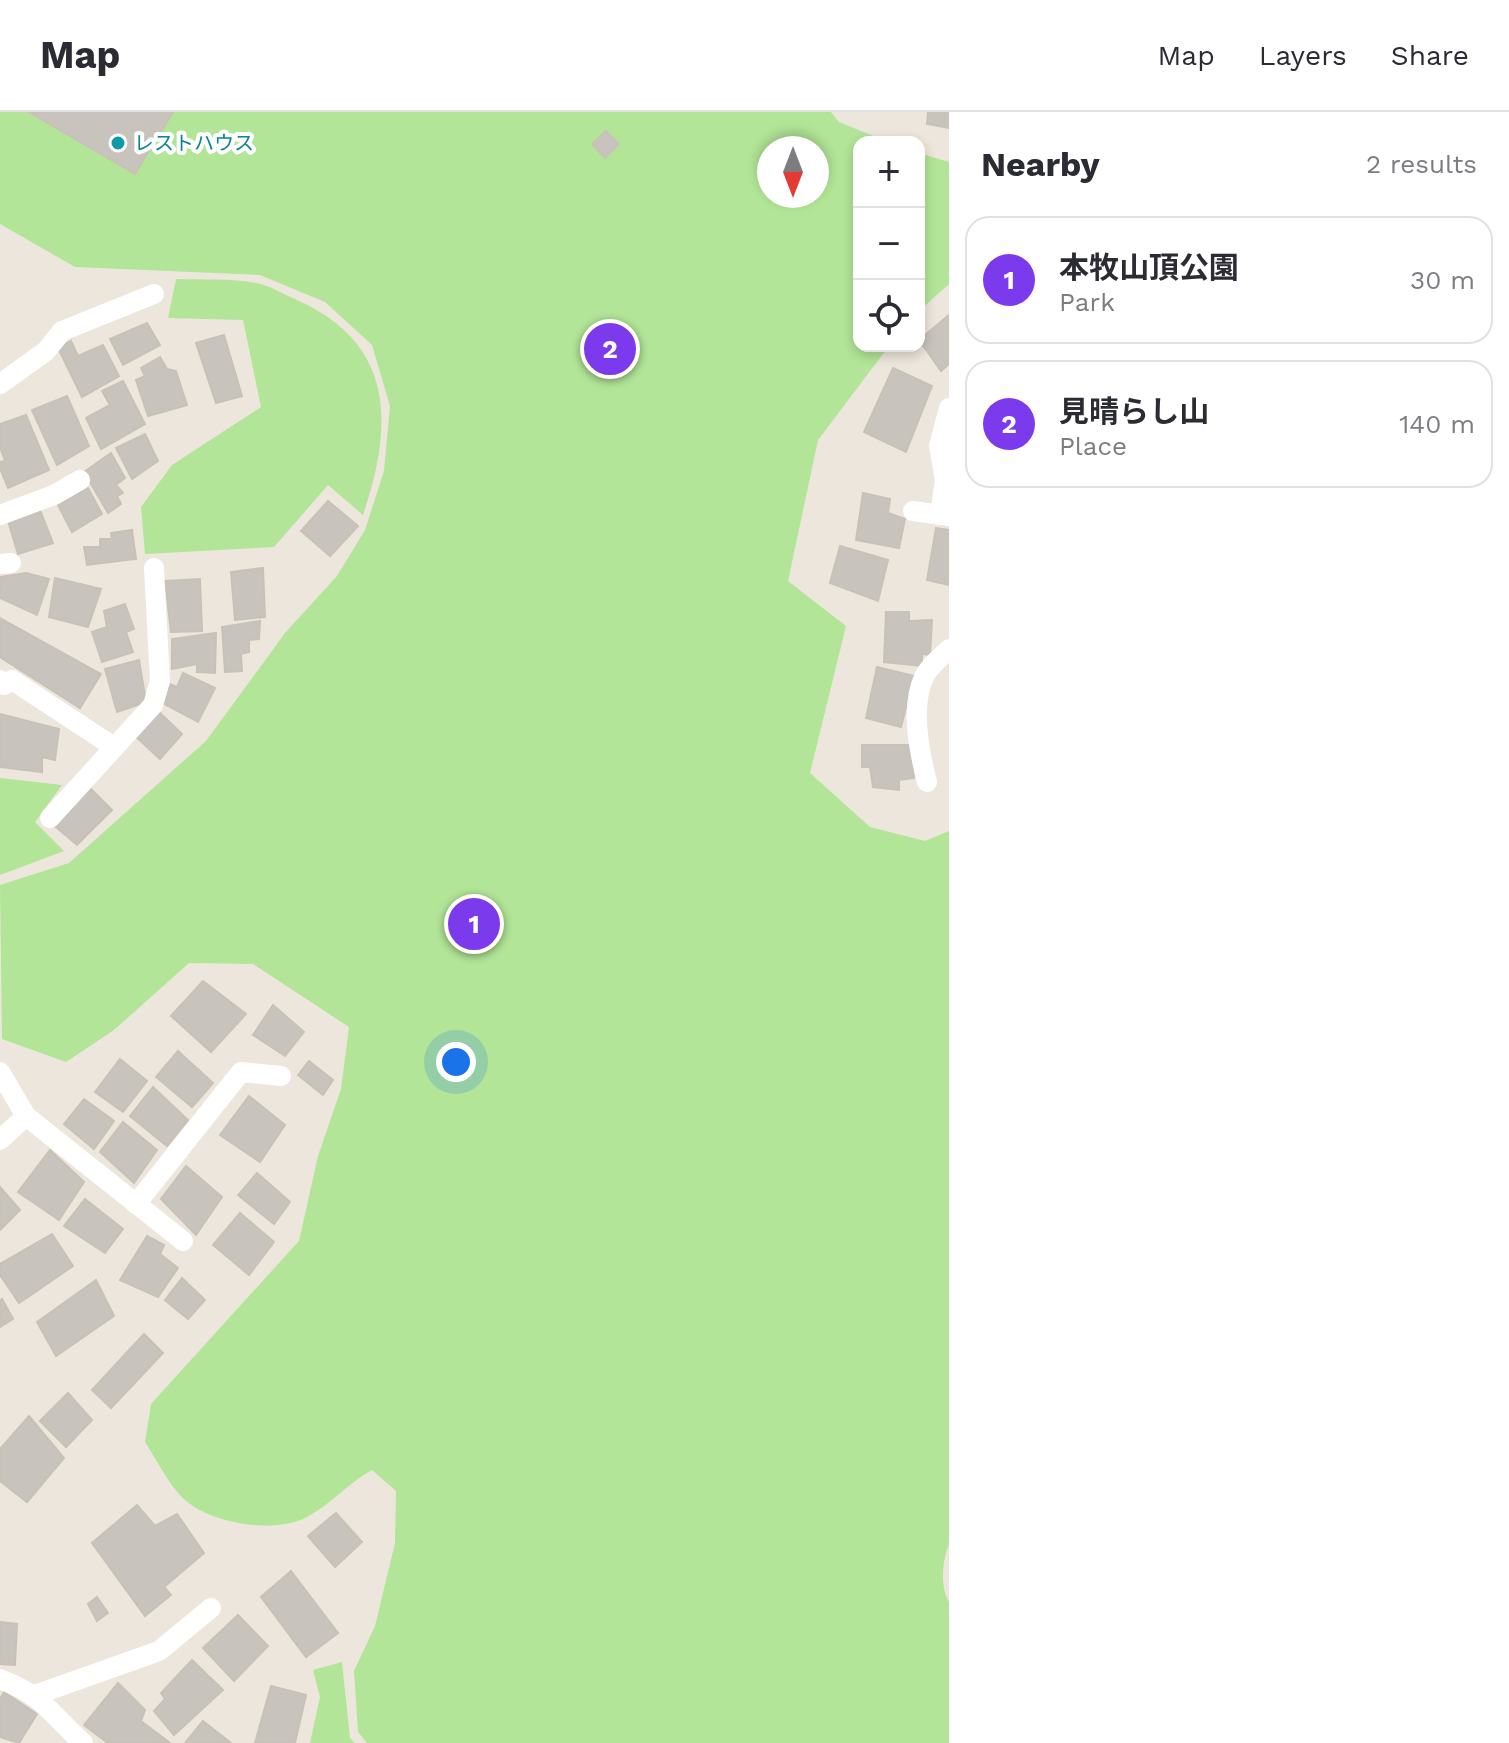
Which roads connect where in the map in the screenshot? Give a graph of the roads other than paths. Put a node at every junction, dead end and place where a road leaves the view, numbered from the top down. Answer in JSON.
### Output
{"nodes":[{"id":1,"x":154,"y":294,"type":"dead end"},
{"id":2,"x":0,"y":384,"type":"edge"},
{"id":3,"x":949,"y":408,"type":"edge"},
{"id":4,"x":80,"y":480,"type":"dead end"},
{"id":5,"x":913,"y":511,"type":"dead end"},
{"id":6,"x":0,"y":515,"type":"edge"},
{"id":7,"x":944,"y":515,"type":"edge"},
{"id":8,"x":154,"y":568,"type":"dead end"},
{"id":9,"x":949,"y":649,"type":"edge"},
{"id":10,"x":0,"y":680,"type":"edge"},
{"id":11,"x":114,"y":747,"type":"junction"},
{"id":12,"x":927,"y":782,"type":"dead end"},
{"id":13,"x":50,"y":818,"type":"dead end"},
{"id":14,"x":0,"y":1072,"type":"edge"},
{"id":15,"x":281,"y":1076,"type":"dead end"},
{"id":16,"x":26,"y":1116,"type":"junction"},
{"id":17,"x":0,"y":1140,"type":"edge"},
{"id":18,"x":136,"y":1204,"type":"junction"},
{"id":19,"x":183,"y":1241,"type":"dead end"},
{"id":20,"x":211,"y":1608,"type":"dead end"},
{"id":21,"x":0,"y":1679,"type":"edge"},
{"id":22,"x":35,"y":1695,"type":"junction"},
{"id":23,"x":70,"y":1738,"type":"edge"}],
"edges":[{"from":1,"to":2,"type":"lane"},
{"from":3,"to":7,"type":"lane"},
{"from":4,"to":6,"type":"lane"},
{"from":5,"to":7,"type":"lane"},
{"from":8,"to":11,"type":"lane"},
{"from":9,"to":12,"type":"lane"},
{"from":10,"to":11,"type":"lane"},
{"from":11,"to":13,"type":"lane"},
{"from":14,"to":16,"type":"lane"},
{"from":15,"to":18,"type":"lane"},
{"from":16,"to":17,"type":"lane"},
{"from":16,"to":18,"type":"lane"},
{"from":18,"to":19,"type":"lane"},
{"from":20,"to":22,"type":"lane"},
{"from":21,"to":22,"type":"lane"},
{"from":22,"to":23,"type":"lane"}]}
